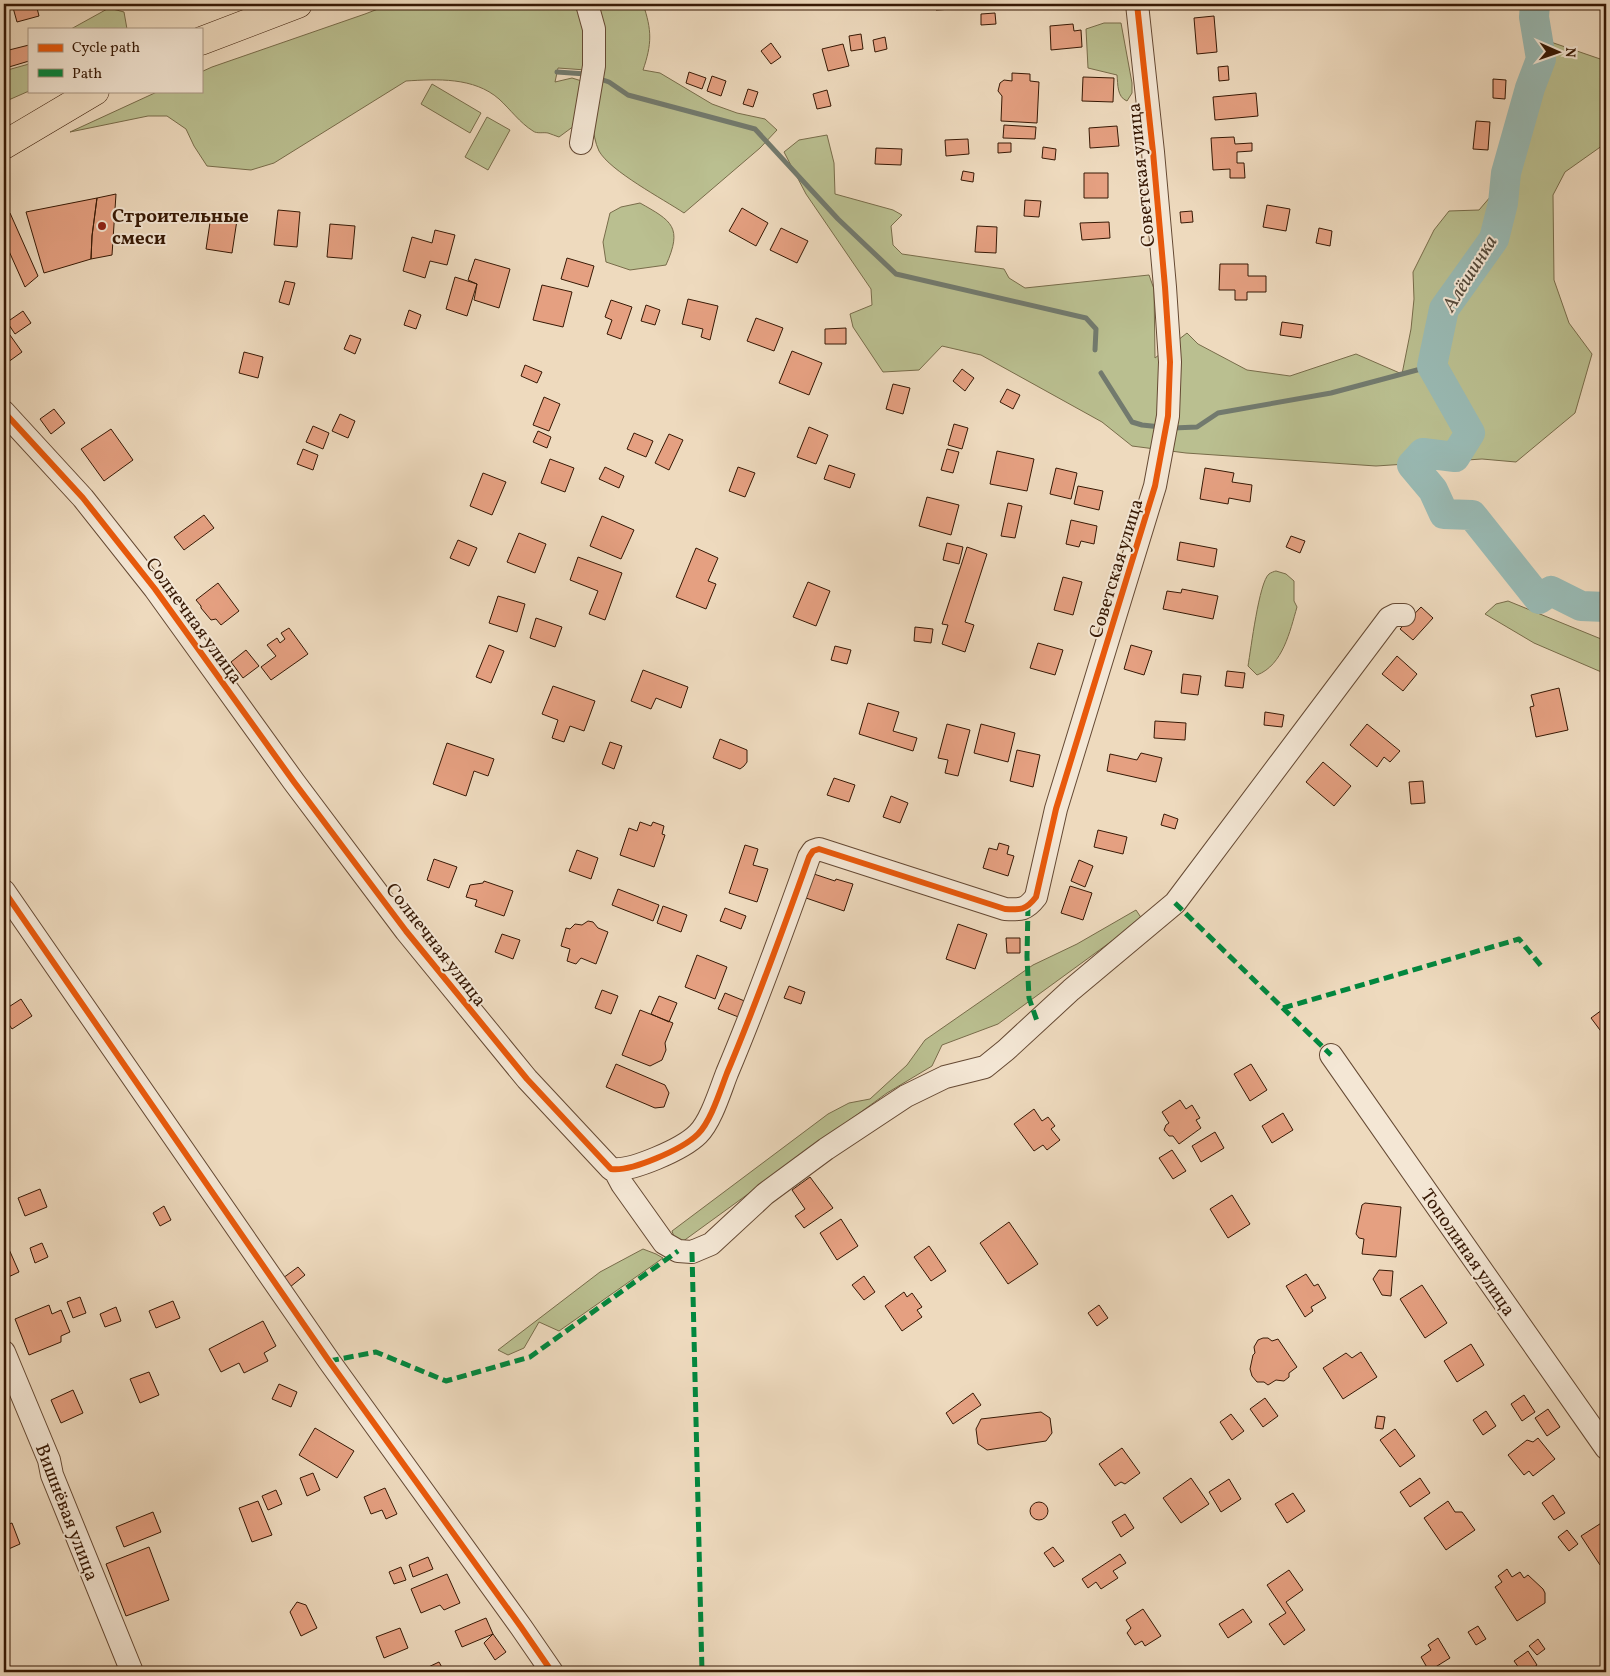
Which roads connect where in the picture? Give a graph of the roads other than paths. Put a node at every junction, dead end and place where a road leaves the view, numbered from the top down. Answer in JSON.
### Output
{"nodes":[{"id":1,"x":298,"y":4,"type":"edge"},
{"id":2,"x":587,"y":4,"type":"edge"},
{"id":3,"x":1137,"y":4,"type":"edge"},
{"id":4,"x":202,"y":41,"type":"edge"},
{"id":5,"x":78,"y":92,"type":"edge"},
{"id":6,"x":94,"y":92,"type":"edge"},
{"id":7,"x":4,"y":131,"type":"edge"},
{"id":8,"x":581,"y":143,"type":"dead end"},
{"id":9,"x":4,"y":144,"type":"edge"},
{"id":10,"x":4,"y":412,"type":"edge"},
{"id":11,"x":1404,"y":615,"type":"dead end"},
{"id":12,"x":4,"y":891,"type":"edge"},
{"id":13,"x":1332,"y":1055,"type":"dead end"},
{"id":14,"x":614,"y":1170,"type":"junction"},
{"id":15,"x":4,"y":1352,"type":"edge"},
{"id":16,"x":1606,"y":1448,"type":"edge"},
{"id":17,"x":132,"y":1672,"type":"edge"},
{"id":18,"x":552,"y":1672,"type":"edge"}],
"edges":[{"from":1,"to":4,"type":"main road"},
{"from":2,"to":8,"type":"street"},
{"from":3,"to":14,"type":"street","name":"Советская улица"},
{"from":5,"to":7,"type":"main road"},
{"from":6,"to":9,"type":"main road"},
{"from":10,"to":14,"type":"street","name":"Солнечная улица"},
{"from":11,"to":14,"type":"street","name":"Солнечная улица"},
{"from":12,"to":18,"type":"street"},
{"from":13,"to":16,"type":"street","name":"Тополиная улица"},
{"from":15,"to":17,"type":"street","name":"Вишнёвая улица"}]}
